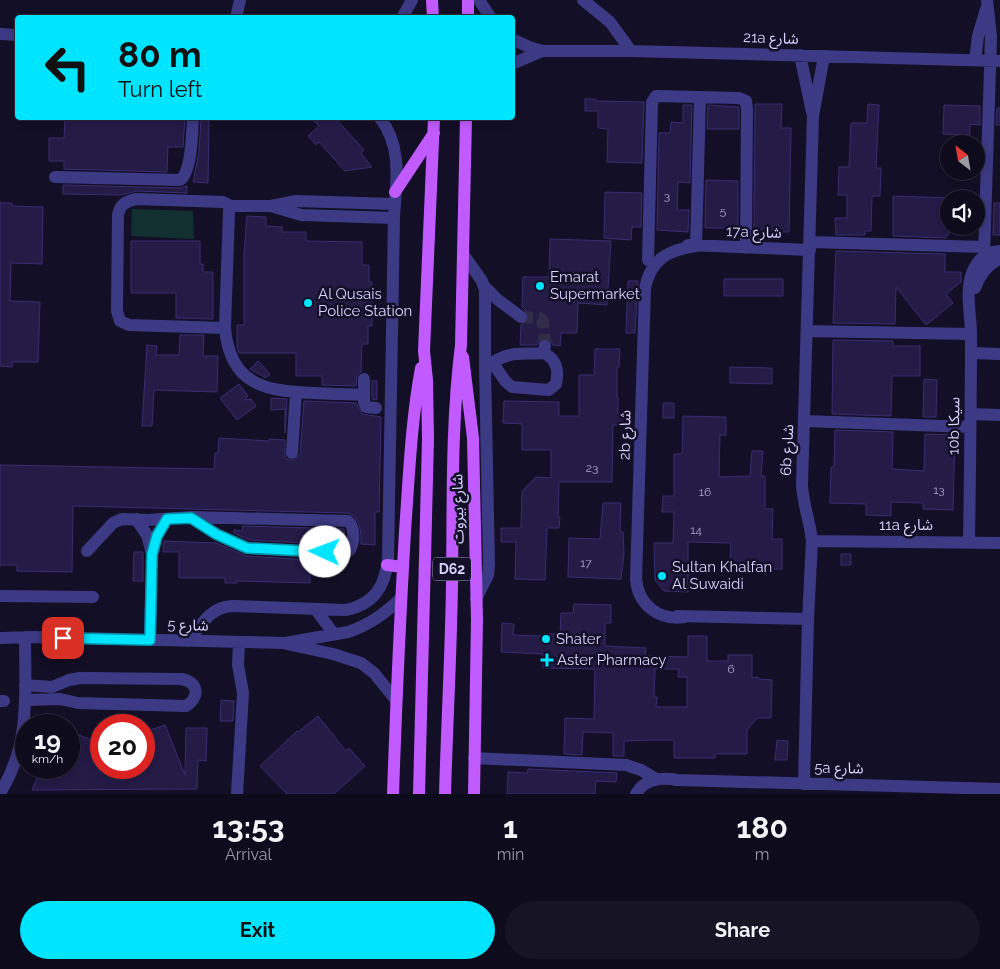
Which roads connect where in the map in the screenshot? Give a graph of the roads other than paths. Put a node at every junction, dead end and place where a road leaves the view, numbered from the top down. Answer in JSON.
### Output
{"nodes":[{"id":1,"x":412,"y":0,"type":"edge"},
{"id":2,"x":432,"y":0,"type":"edge"},
{"id":3,"x":468,"y":0,"type":"edge"},
{"id":4,"x":479,"y":0,"type":"edge"},
{"id":5,"x":583,"y":0,"type":"edge"},
{"id":6,"x":987,"y":2,"type":"edge"},
{"id":7,"x":237,"y":15,"type":"edge"},
{"id":8,"x":244,"y":15,"type":"edge"},
{"id":9,"x":404,"y":15,"type":"edge"},
{"id":10,"x":432,"y":15,"type":"edge"},
{"id":11,"x":468,"y":15,"type":"edge"},
{"id":12,"x":489,"y":15,"type":"edge"},
{"id":13,"x":0,"y":34,"type":"edge"},
{"id":14,"x":15,"y":35,"type":"edge"},
{"id":15,"x":515,"y":40,"type":"edge"},
{"id":16,"x":542,"y":51,"type":"junction"},
{"id":17,"x":632,"y":51,"type":"junction"},
{"id":18,"x":800,"y":55,"type":"junction"},
{"id":19,"x":824,"y":56,"type":"junction"},
{"id":20,"x":975,"y":60,"type":"junction"},
{"id":21,"x":995,"y":61,"type":"edge"},
{"id":22,"x":515,"y":63,"type":"edge"},
{"id":23,"x":700,"y":97,"type":"junction"},
{"id":24,"x":813,"y":116,"type":"junction"},
{"id":25,"x":193,"y":120,"type":"edge"},
{"id":26,"x":381,"y":120,"type":"edge"},
{"id":27,"x":434,"y":120,"type":"edge"},
{"id":28,"x":466,"y":124,"type":"edge"},
{"id":29,"x":434,"y":134,"type":"junction"},
{"id":30,"x":54,"y":177,"type":"dead end"},
{"id":31,"x":395,"y":198,"type":"junction"},
{"id":32,"x":332,"y":202,"type":"junction"},
{"id":33,"x":232,"y":206,"type":"junction"},
{"id":34,"x":271,"y":206,"type":"junction"},
{"id":35,"x":332,"y":217,"type":"junction"},
{"id":36,"x":394,"y":218,"type":"junction"},
{"id":37,"x":696,"y":246,"type":"junction"},
{"id":38,"x":811,"y":246,"type":"junction"},
{"id":39,"x":746,"y":248,"type":"junction"},
{"id":40,"x":1000,"y":251,"type":"edge"},
{"id":41,"x":984,"y":252,"type":"junction"},
{"id":42,"x":463,"y":254,"type":"junction"},
{"id":43,"x":1000,"y":259,"type":"edge"},
{"id":44,"x":648,"y":260,"type":"junction"},
{"id":45,"x":484,"y":286,"type":"junction"},
{"id":46,"x":645,"y":299,"type":"junction"},
{"id":47,"x":970,"y":310,"type":"junction"},
{"id":48,"x":521,"y":317,"type":"tunnel mouth"},
{"id":49,"x":225,"y":328,"type":"junction"},
{"id":50,"x":808,"y":331,"type":"junction"},
{"id":51,"x":971,"y":334,"type":"junction"},
{"id":52,"x":461,"y":345,"type":"junction"},
{"id":53,"x":424,"y":351,"type":"junction"},
{"id":54,"x":971,"y":353,"type":"junction"},
{"id":55,"x":1000,"y":354,"type":"edge"},
{"id":56,"x":488,"y":365,"type":"junction"},
{"id":57,"x":364,"y":379,"type":"dead end"},
{"id":58,"x":296,"y":392,"type":"junction"},
{"id":59,"x":364,"y":395,"type":"junction"},
{"id":60,"x":376,"y":408,"type":"dead end"},
{"id":61,"x":1000,"y":415,"type":"edge"},
{"id":62,"x":970,"y":420,"type":"junction"},
{"id":63,"x":805,"y":421,"type":"junction"},
{"id":64,"x":292,"y":453,"type":"dead end"},
{"id":65,"x":191,"y":518,"type":"junction"},
{"id":66,"x":136,"y":519,"type":"junction"},
{"id":67,"x":167,"y":519,"type":"junction"},
{"id":68,"x":812,"y":542,"type":"junction"},
{"id":69,"x":969,"y":542,"type":"junction"},
{"id":70,"x":1000,"y":543,"type":"edge"},
{"id":71,"x":86,"y":551,"type":"dead end"},
{"id":72,"x":152,"y":554,"type":"junction"},
{"id":73,"x":387,"y":566,"type":"junction"},
{"id":74,"x":403,"y":567,"type":"junction"},
{"id":75,"x":0,"y":596,"type":"edge"},
{"id":76,"x":93,"y":597,"type":"dead end"},
{"id":77,"x":401,"y":598,"type":"junction"},
{"id":78,"x":476,"y":599,"type":"junction"},
{"id":79,"x":316,"y":610,"type":"junction"},
{"id":80,"x":808,"y":619,"type":"junction"},
{"id":81,"x":334,"y":634,"type":"junction"},
{"id":82,"x":0,"y":638,"type":"edge"},
{"id":83,"x":25,"y":638,"type":"junction"},
{"id":84,"x":150,"y":640,"type":"junction"},
{"id":85,"x":189,"y":641,"type":"junction"},
{"id":86,"x":239,"y":642,"type":"junction"},
{"id":87,"x":285,"y":643,"type":"junction"},
{"id":88,"x":62,"y":684,"type":"junction"},
{"id":89,"x":25,"y":685,"type":"junction"},
{"id":90,"x":62,"y":699,"type":"junction"},
{"id":91,"x":26,"y":700,"type":"junction"},
{"id":92,"x":396,"y":700,"type":"junction"},
{"id":93,"x":474,"y":758,"type":"junction"},
{"id":94,"x":4,"y":776,"type":"edge"},
{"id":95,"x":656,"y":779,"type":"junction"},
{"id":96,"x":677,"y":780,"type":"junction"},
{"id":97,"x":804,"y":784,"type":"junction"},
{"id":98,"x":1000,"y":789,"type":"edge"},
{"id":99,"x":982,"y":791,"type":"edge"},
{"id":100,"x":0,"y":793,"type":"edge"},
{"id":101,"x":237,"y":794,"type":"edge"},
{"id":102,"x":393,"y":794,"type":"edge"},
{"id":103,"x":419,"y":794,"type":"edge"},
{"id":104,"x":445,"y":794,"type":"edge"},
{"id":105,"x":474,"y":794,"type":"edge"},
{"id":106,"x":636,"y":794,"type":"edge"},
{"id":107,"x":645,"y":794,"type":"edge"}],
"edges":[{"from":1,"to":9,"type":"street"},
{"from":2,"to":10,"type":"main road"},
{"from":3,"to":11,"type":"main road"},
{"from":4,"to":12,"type":"street"},
{"from":5,"to":17,"type":"street"},
{"from":6,"to":20,"type":"street"},
{"from":6,"to":21,"type":"street"},
{"from":7,"to":8,"type":"street"},
{"from":13,"to":14,"type":"street"},
{"from":15,"to":16,"type":"street","name":"21a شارع"},
{"from":16,"to":17,"type":"street","name":"21a شارع"},
{"from":16,"to":22,"type":"street","name":"21a شارع"},
{"from":17,"to":18,"type":"street","name":"21a شارع"},
{"from":18,"to":19,"type":"street","name":"21a شارع"},
{"from":18,"to":24,"type":"street","name":"6b شارع"},
{"from":19,"to":20,"type":"street","name":"21a شارع"},
{"from":19,"to":24,"type":"street","name":"6b شارع"},
{"from":20,"to":21,"type":"street","name":"21a شارع"},
{"from":21,"to":41,"type":"street"},
{"from":23,"to":37,"type":"street"},
{"from":23,"to":39,"type":"street"},
{"from":23,"to":44,"type":"street","name":"2b شارع"},
{"from":24,"to":38,"type":"street","name":"6b شارع"},
{"from":25,"to":30,"type":"street"},
{"from":26,"to":31,"type":"street"},
{"from":27,"to":29,"type":"main road","name":"شارع بيروت","number":"D62"},
{"from":28,"to":42,"type":"main road","name":"شارع بيروت","number":"D62"},
{"from":29,"to":31,"type":"main road"},
{"from":29,"to":53,"type":"main road","name":"شارع بيروت","number":"D62"},
{"from":31,"to":32,"type":"street"},
{"from":31,"to":36,"type":"street"},
{"from":32,"to":34,"type":"street"},
{"from":32,"to":35,"type":"street"},
{"from":33,"to":34,"type":"street"},
{"from":33,"to":49,"type":"street"},
{"from":33,"to":49,"type":"street"},
{"from":34,"to":35,"type":"street"},
{"from":35,"to":36,"type":"street"},
{"from":36,"to":73,"type":"street"},
{"from":37,"to":39,"type":"street","name":"17a شارع"},
{"from":37,"to":44,"type":"street"},
{"from":37,"to":46,"type":"street","name":"2b شارع"},
{"from":38,"to":39,"type":"street","name":"17a شارع"},
{"from":38,"to":41,"type":"street","name":"17a شارع"},
{"from":38,"to":50,"type":"street","name":"6b شارع"},
{"from":40,"to":41,"type":"street"},
{"from":41,"to":47,"type":"street"},
{"from":42,"to":45,"type":"street"},
{"from":42,"to":52,"type":"main road","name":"شارع بيروت","number":"D62"},
{"from":43,"to":47,"type":"street"},
{"from":44,"to":46,"type":"street","name":"2b شارع"},
{"from":45,"to":48,"type":"street"},
{"from":45,"to":56,"type":"street"},
{"from":46,"to":80,"type":"street","name":"2b شارع"},
{"from":47,"to":51,"type":"street","name":"10b سيكا"},
{"from":49,"to":58,"type":"street"},
{"from":50,"to":51,"type":"street"},
{"from":50,"to":63,"type":"street","name":"6b شارع"},
{"from":51,"to":54,"type":"street","name":"10b سيكا"},
{"from":52,"to":78,"type":"main road","name":"شارع بيروت","number":"D62"},
{"from":52,"to":104,"type":"main road","name":"شارع بيروت","number":"D62"},
{"from":53,"to":74,"type":"main road","name":"شارع بيروت","number":"D62"},
{"from":53,"to":103,"type":"main road","name":"شارع بيروت","number":"D62"},
{"from":54,"to":55,"type":"street"},
{"from":54,"to":62,"type":"street","name":"10b سيكا"},
{"from":56,"to":56,"type":"street"},
{"from":56,"to":78,"type":"street"},
{"from":57,"to":59,"type":"street"},
{"from":58,"to":59,"type":"street"},
{"from":58,"to":64,"type":"street"},
{"from":59,"to":60,"type":"street"},
{"from":61,"to":62,"type":"street"},
{"from":62,"to":63,"type":"street"},
{"from":62,"to":69,"type":"street","name":"10b سيكا"},
{"from":63,"to":68,"type":"street","name":"6b شارع"},
{"from":65,"to":65,"type":"street"},
{"from":65,"to":67,"type":"street"},
{"from":66,"to":67,"type":"street"},
{"from":66,"to":71,"type":"street"},
{"from":66,"to":72,"type":"street"},
{"from":67,"to":72,"type":"street"},
{"from":68,"to":69,"type":"street","name":"11a شارع"},
{"from":68,"to":80,"type":"street","name":"6b شارع"},
{"from":69,"to":70,"type":"street","name":"11a شارع"},
{"from":72,"to":84,"type":"street"},
{"from":73,"to":74,"type":"main road"},
{"from":73,"to":79,"type":"street"},
{"from":74,"to":77,"type":"main road","name":"شارع بيروت","number":"D62"},
{"from":75,"to":76,"type":"street"},
{"from":77,"to":81,"type":"street","name":"شارع 5"},
{"from":77,"to":92,"type":"main road","name":"شارع بيروت","number":"D62"},
{"from":78,"to":93,"type":"main road","name":"شارع بيروت","number":"D62"},
{"from":79,"to":81,"type":"street"},
{"from":79,"to":85,"type":"street"},
{"from":80,"to":97,"type":"street","name":"6b شارع"},
{"from":81,"to":87,"type":"street","name":"شارع 5"},
{"from":82,"to":83,"type":"street","name":"شارع 5"},
{"from":83,"to":84,"type":"street","name":"شارع 5"},
{"from":83,"to":89,"type":"street"},
{"from":84,"to":85,"type":"street","name":"شارع 5"},
{"from":85,"to":86,"type":"street","name":"شارع 5"},
{"from":86,"to":87,"type":"street","name":"شارع 5"},
{"from":86,"to":101,"type":"street"},
{"from":87,"to":92,"type":"street","name":"شارع 5"},
{"from":88,"to":89,"type":"street"},
{"from":88,"to":90,"type":"street"},
{"from":88,"to":90,"type":"street"},
{"from":89,"to":91,"type":"street"},
{"from":90,"to":91,"type":"street"},
{"from":91,"to":94,"type":"street"},
{"from":92,"to":102,"type":"main road","name":"شارع بيروت","number":"D62"},
{"from":93,"to":95,"type":"street"},
{"from":93,"to":105,"type":"main road","name":"شارع بيروت","number":"D62"},
{"from":94,"to":100,"type":"street"},
{"from":95,"to":96,"type":"street","name":"5a شارع"},
{"from":95,"to":106,"type":"street"},
{"from":96,"to":97,"type":"street","name":"5a شارع"},
{"from":96,"to":107,"type":"street"},
{"from":97,"to":99,"type":"street","name":"5a شارع"},
{"from":98,"to":99,"type":"street","name":"5a شارع"}]}
